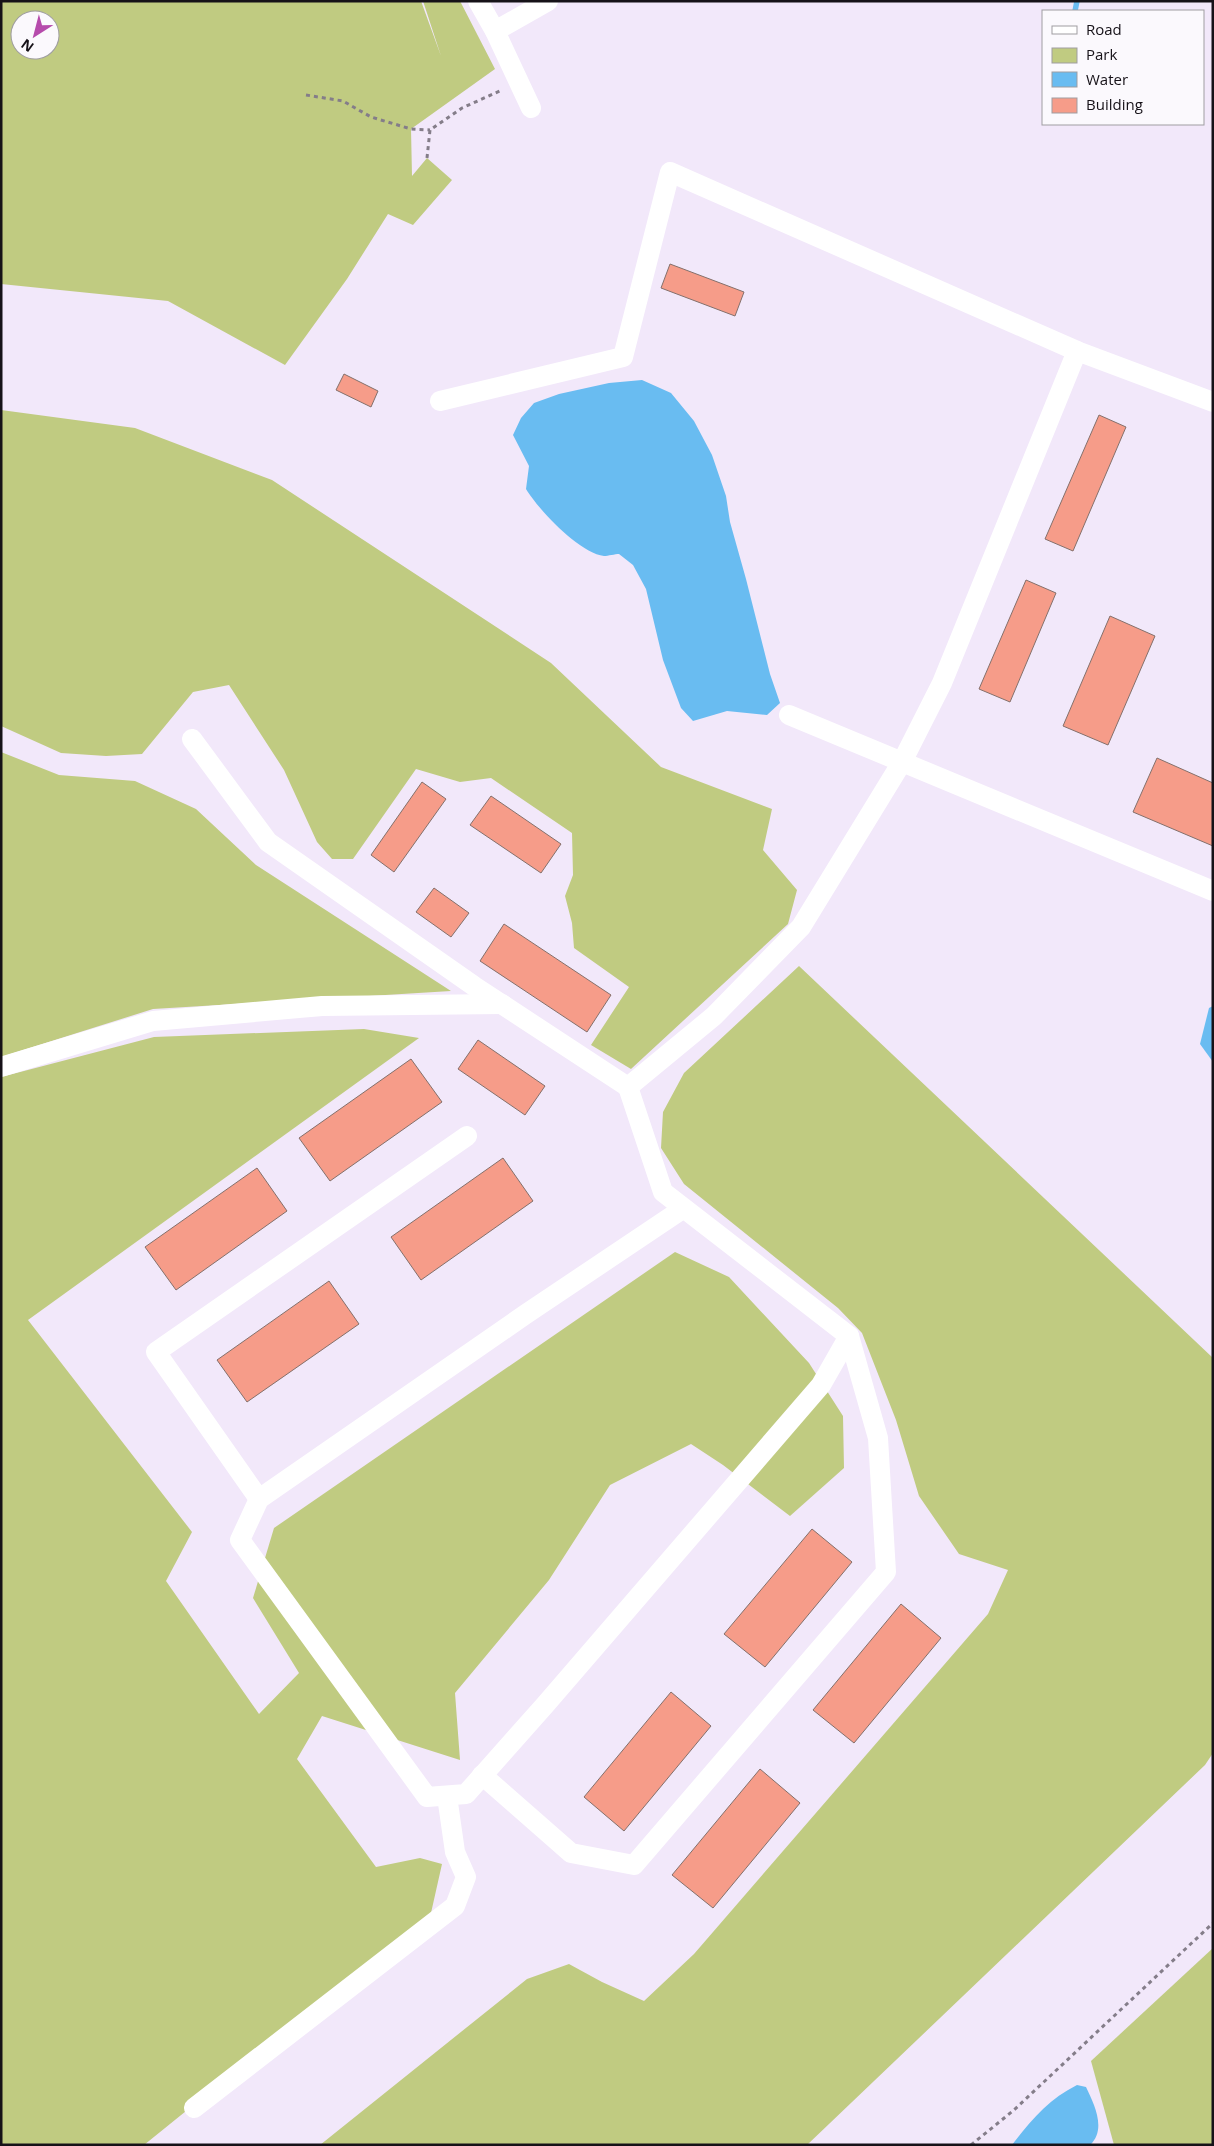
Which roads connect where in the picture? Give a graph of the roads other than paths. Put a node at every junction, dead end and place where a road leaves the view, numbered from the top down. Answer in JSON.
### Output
{"nodes":[{"id":1,"x":478,"y":1,"type":"edge"},
{"id":2,"x":548,"y":1,"type":"edge"},
{"id":3,"x":495,"y":31,"type":"junction"},
{"id":4,"x":531,"y":108,"type":"dead end"},
{"id":5,"x":1077,"y":351,"type":"junction"},
{"id":6,"x":440,"y":401,"type":"dead end"},
{"id":7,"x":1213,"y":402,"type":"edge"},
{"id":8,"x":789,"y":715,"type":"dead end"},
{"id":9,"x":192,"y":739,"type":"dead end"},
{"id":10,"x":902,"y":762,"type":"junction"},
{"id":11,"x":1213,"y":891,"type":"edge"},
{"id":12,"x":502,"y":1004,"type":"junction"},
{"id":13,"x":1,"y":1067,"type":"edge"},
{"id":14,"x":628,"y":1086,"type":"junction"},
{"id":15,"x":467,"y":1136,"type":"dead end"},
{"id":16,"x":684,"y":1208,"type":"junction"},
{"id":17,"x":849,"y":1336,"type":"junction"},
{"id":18,"x":259,"y":1500,"type":"junction"},
{"id":19,"x":482,"y":1776,"type":"junction"},
{"id":20,"x":447,"y":1796,"type":"junction"},
{"id":21,"x":194,"y":2108,"type":"dead end"}],
"edges":[{"from":1,"to":3,"type":"lane"},
{"from":2,"to":3,"type":"lane"},
{"from":3,"to":4,"type":"lane"},
{"from":5,"to":6,"type":"lane"},
{"from":5,"to":7,"type":"lane"},
{"from":5,"to":10,"type":"lane"},
{"from":8,"to":10,"type":"lane"},
{"from":9,"to":12,"type":"lane"},
{"from":10,"to":11,"type":"lane"},
{"from":10,"to":14,"type":"lane"},
{"from":12,"to":13,"type":"lane"},
{"from":12,"to":14,"type":"lane"},
{"from":14,"to":16,"type":"lane"},
{"from":15,"to":18,"type":"lane"},
{"from":16,"to":17,"type":"lane"},
{"from":16,"to":18,"type":"lane"},
{"from":17,"to":19,"type":"lane"},
{"from":17,"to":19,"type":"lane"},
{"from":18,"to":20,"type":"lane"},
{"from":19,"to":20,"type":"lane"},
{"from":20,"to":21,"type":"lane"}]}
